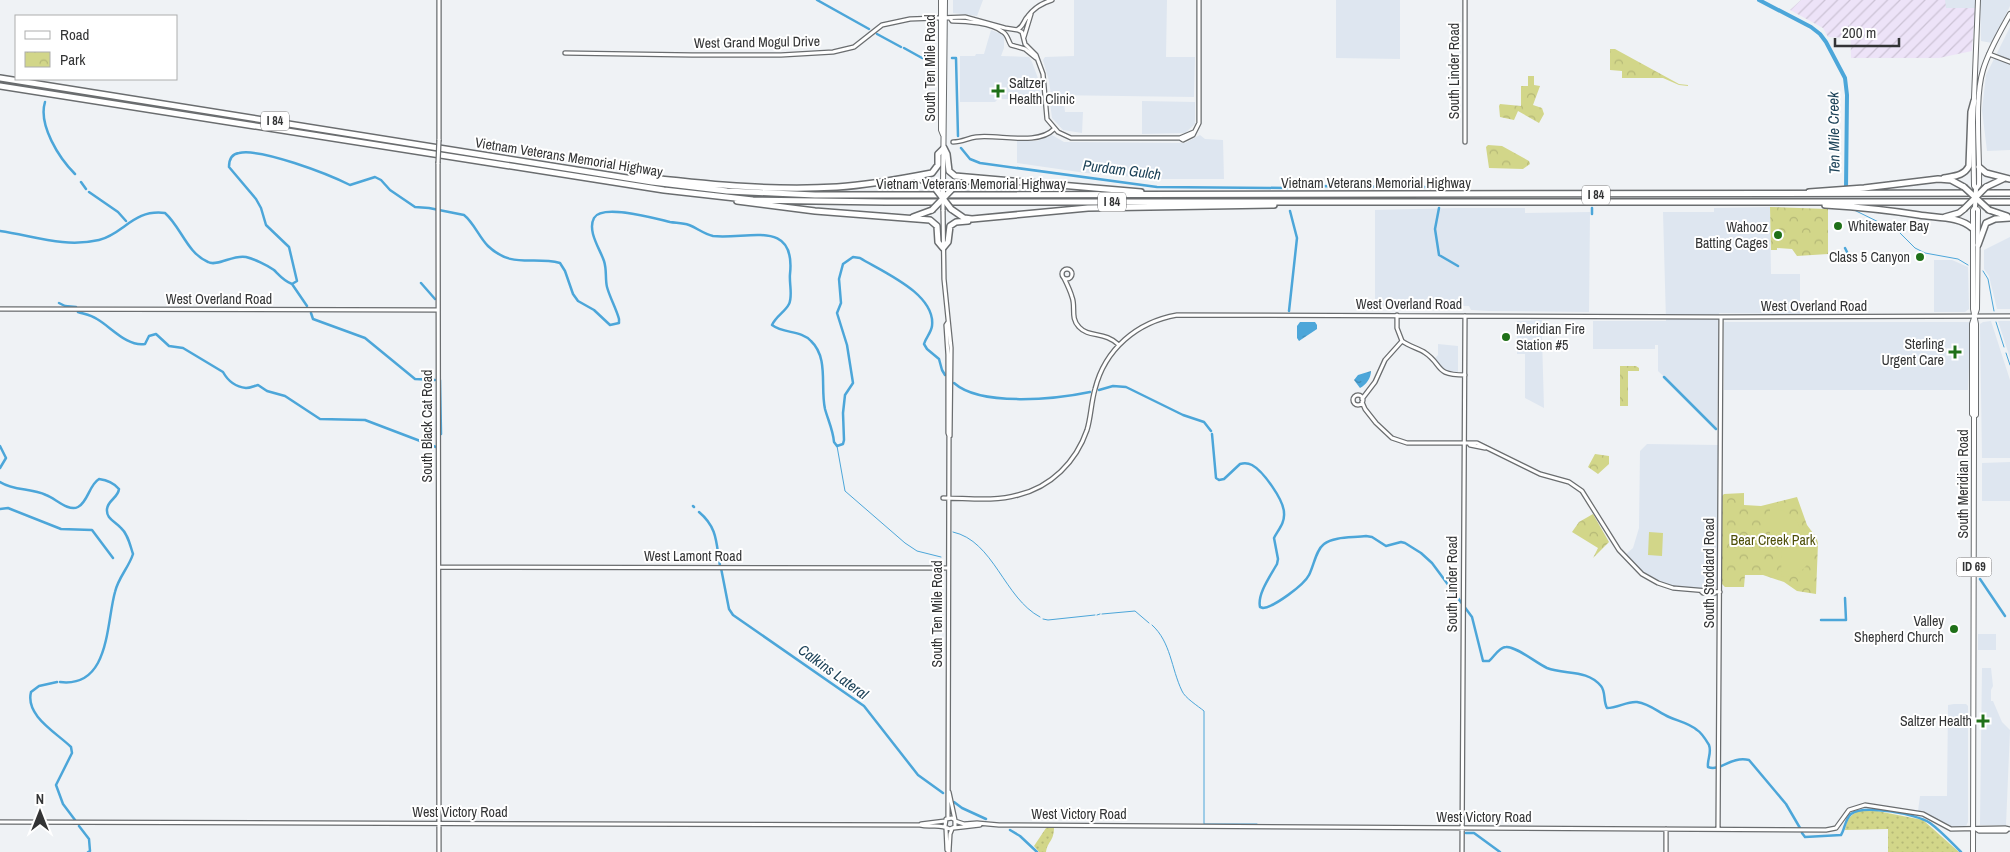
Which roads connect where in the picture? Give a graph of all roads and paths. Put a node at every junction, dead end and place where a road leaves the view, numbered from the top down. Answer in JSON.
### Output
{"nodes":[{"id":1,"x":439,"y":0,"type":"edge"},
{"id":2,"x":941,"y":0,"type":"edge"},
{"id":3,"x":945,"y":0,"type":"edge"},
{"id":4,"x":1052,"y":0,"type":"edge"},
{"id":5,"x":1199,"y":0,"type":"edge"},
{"id":6,"x":1465,"y":0,"type":"edge"},
{"id":7,"x":1978,"y":0,"type":"edge"},
{"id":8,"x":1031,"y":14,"type":"junction"},
{"id":9,"x":2010,"y":14,"type":"edge"},
{"id":10,"x":942,"y":18,"type":"junction"},
{"id":11,"x":950,"y":18,"type":"junction"},
{"id":12,"x":1016,"y":30,"type":"junction"},
{"id":13,"x":1008,"y":38,"type":"junction"},
{"id":14,"x":1024,"y":39,"type":"junction"},
{"id":15,"x":1018,"y":47,"type":"junction"},
{"id":16,"x":565,"y":53,"type":"dead end"},
{"id":17,"x":1988,"y":54,"type":"junction"},
{"id":18,"x":1036,"y":58,"type":"junction"},
{"id":19,"x":2010,"y":62,"type":"edge"},
{"id":20,"x":0,"y":78,"type":"edge"},
{"id":21,"x":0,"y":86,"type":"edge"},
{"id":22,"x":1976,"y":102,"type":"junction"},
{"id":23,"x":1054,"y":129,"type":"junction"},
{"id":24,"x":953,"y":142,"type":"dead end"},
{"id":25,"x":1465,"y":142,"type":"dead end"},
{"id":26,"x":944,"y":148,"type":"junction"},
{"id":27,"x":550,"y":166,"type":"junction"},
{"id":28,"x":1980,"y":167,"type":"junction"},
{"id":29,"x":908,"y":178,"type":"junction"},
{"id":30,"x":1938,"y":178,"type":"junction"},
{"id":31,"x":984,"y":179,"type":"junction"},
{"id":32,"x":2008,"y":179,"type":"edge"},
{"id":33,"x":1976,"y":189,"type":"junction"},
{"id":34,"x":1154,"y":194,"type":"junction"},
{"id":35,"x":2010,"y":194,"type":"edge"},
{"id":36,"x":1781,"y":195,"type":"junction"},
{"id":37,"x":717,"y":197,"type":"junction"},
{"id":38,"x":943,"y":197,"type":"junction"},
{"id":39,"x":1975,"y":198,"type":"junction"},
{"id":40,"x":1328,"y":202,"type":"junction"},
{"id":41,"x":1767,"y":202,"type":"junction"},
{"id":42,"x":2010,"y":202,"type":"edge"},
{"id":43,"x":1975,"y":207,"type":"junction"},
{"id":44,"x":2010,"y":217,"type":"edge"},
{"id":45,"x":902,"y":218,"type":"junction"},
{"id":46,"x":1942,"y":218,"type":"junction"},
{"id":47,"x":980,"y":219,"type":"junction"},
{"id":48,"x":1972,"y":228,"type":"junction"},
{"id":49,"x":1978,"y":245,"type":"junction"},
{"id":50,"x":943,"y":251,"type":"junction"},
{"id":51,"x":1064,"y":278,"type":"junction"},
{"id":52,"x":1069,"y":279,"type":"junction"},
{"id":53,"x":1070,"y":290,"type":"junction"},
{"id":54,"x":0,"y":310,"type":"edge"},
{"id":55,"x":438,"y":310,"type":"junction"},
{"id":56,"x":1396,"y":315,"type":"junction"},
{"id":57,"x":1465,"y":316,"type":"junction"},
{"id":58,"x":1975,"y":316,"type":"junction"},
{"id":59,"x":2010,"y":316,"type":"edge"},
{"id":60,"x":1721,"y":318,"type":"junction"},
{"id":61,"x":1402,"y":341,"type":"junction"},
{"id":62,"x":1119,"y":344,"type":"junction"},
{"id":63,"x":1464,"y":375,"type":"junction"},
{"id":64,"x":1361,"y":399,"type":"junction"},
{"id":65,"x":1359,"y":405,"type":"junction"},
{"id":66,"x":1365,"y":409,"type":"junction"},
{"id":67,"x":1463,"y":443,"type":"junction"},
{"id":68,"x":943,"y":498,"type":"dead end"},
{"id":69,"x":950,"y":498,"type":"junction"},
{"id":70,"x":439,"y":567,"type":"junction"},
{"id":71,"x":948,"y":568,"type":"junction"},
{"id":72,"x":1718,"y":592,"type":"junction"},
{"id":73,"x":948,"y":791,"type":"junction"},
{"id":74,"x":947,"y":819,"type":"junction"},
{"id":75,"x":955,"y":821,"type":"junction"},
{"id":76,"x":0,"y":822,"type":"edge"},
{"id":77,"x":439,"y":823,"type":"junction"},
{"id":78,"x":920,"y":824,"type":"junction"},
{"id":79,"x":980,"y":825,"type":"junction"},
{"id":80,"x":946,"y":827,"type":"junction"},
{"id":81,"x":953,"y":828,"type":"junction"},
{"id":82,"x":1462,"y":828,"type":"junction"},
{"id":83,"x":1666,"y":829,"type":"junction"},
{"id":84,"x":1718,"y":829,"type":"junction"},
{"id":85,"x":1974,"y":829,"type":"junction"},
{"id":86,"x":2009,"y":829,"type":"edge"},
{"id":87,"x":439,"y":852,"type":"edge"},
{"id":88,"x":949,"y":852,"type":"edge"},
{"id":89,"x":1462,"y":852,"type":"edge"},
{"id":90,"x":1666,"y":852,"type":"edge"},
{"id":91,"x":1973,"y":852,"type":"edge"}],
"edges":[{"from":1,"to":55,"type":"street","name":"South Black Cat Road","bridge":true},
{"from":2,"to":10,"type":"main road","name":"South Ten Mile Road"},
{"from":3,"to":10,"type":"main road","name":"South Ten Mile Road"},
{"from":4,"to":8,"type":"street"},
{"from":5,"to":23,"type":"street"},
{"from":6,"to":25,"type":"street","name":"South Linder Road"},
{"from":7,"to":22,"type":"main road","name":"South Meridian Road"},
{"from":8,"to":12,"type":"street"},
{"from":8,"to":14,"type":"street"},
{"from":9,"to":17,"type":"main road","name":"South Meridian Road"},
{"from":10,"to":11,"type":"street","name":"West Grand Mogul Drive"},
{"from":10,"to":16,"type":"street","name":"West Grand Mogul Drive"},
{"from":10,"to":26,"type":"main road","name":"South Ten Mile Road"},
{"from":11,"to":12,"type":"street"},
{"from":11,"to":13,"type":"street"},
{"from":12,"to":13,"type":"street"},
{"from":12,"to":14,"type":"street"},
{"from":13,"to":15,"type":"street"},
{"from":14,"to":15,"type":"street"},
{"from":14,"to":18,"type":"street"},
{"from":15,"to":18,"type":"street"},
{"from":17,"to":19,"type":"street"},
{"from":17,"to":22,"type":"main road","name":"South Meridian Road"},
{"from":18,"to":23,"type":"street"},
{"from":20,"to":27,"type":"highway","name":"Vietnam Veterans Memorial Highway","number":"I 84"},
{"from":21,"to":37,"type":"highway","name":"Vietnam Veterans Memorial Highway","number":"I 84"},
{"from":22,"to":28,"type":"main road","name":"South Meridian Road","number":"ID 69"},
{"from":22,"to":30,"type":"highway"},
{"from":22,"to":33,"type":"main road","name":"South Meridian Road","number":"ID 69"},
{"from":23,"to":24,"type":"street"},
{"from":26,"to":29,"type":"highway"},
{"from":26,"to":31,"type":"highway"},
{"from":26,"to":38,"type":"main road","name":"South Ten Mile Road","bridge":true},
{"from":27,"to":29,"type":"highway"},
{"from":27,"to":34,"type":"highway","name":"Vietnam Veterans Memorial Highway","number":"I 84"},
{"from":28,"to":32,"type":"highway"},
{"from":28,"to":33,"type":"main road","name":"South Meridian Road","number":"ID 69"},
{"from":29,"to":38,"type":"highway","bridge":true},
{"from":30,"to":36,"type":"highway"},
{"from":30,"to":39,"type":"highway","bridge":true},
{"from":31,"to":34,"type":"highway"},
{"from":31,"to":38,"type":"highway","bridge":true},
{"from":32,"to":39,"type":"highway","bridge":true},
{"from":33,"to":39,"type":"main road","name":"South Meridian Road","number":"ID 69","bridge":true},
{"from":34,"to":36,"type":"highway","name":"Vietnam Veterans Memorial Highway","number":"I 84"},
{"from":35,"to":36,"type":"highway","name":"Vietnam Veterans Memorial Highway","number":"I 84"},
{"from":37,"to":40,"type":"highway","name":"Vietnam Veterans Memorial Highway","number":"I 84"},
{"from":37,"to":45,"type":"highway"},
{"from":38,"to":45,"type":"highway","bridge":true},
{"from":38,"to":47,"type":"highway","bridge":true},
{"from":38,"to":50,"type":"street","name":"South Ten Mile Road","bridge":true},
{"from":39,"to":43,"type":"main road","name":"South Meridian Road","number":"ID 69","bridge":true},
{"from":39,"to":44,"type":"highway","bridge":true},
{"from":39,"to":46,"type":"highway","bridge":true},
{"from":40,"to":41,"type":"highway","name":"Vietnam Veterans Memorial Highway","number":"I 84"},
{"from":40,"to":47,"type":"highway"},
{"from":41,"to":42,"type":"highway","name":"Vietnam Veterans Memorial Highway","number":"I 84"},
{"from":41,"to":46,"type":"highway"},
{"from":43,"to":48,"type":"main road","name":"South Meridian Road","number":"ID 69"},
{"from":43,"to":49,"type":"main road","name":"South Meridian Road","number":"ID 69"},
{"from":44,"to":49,"type":"highway"},
{"from":45,"to":50,"type":"highway"},
{"from":46,"to":48,"type":"highway"},
{"from":47,"to":50,"type":"highway"},
{"from":48,"to":58,"type":"main road","name":"South Meridian Road","number":"ID 69"},
{"from":49,"to":58,"type":"main road","name":"South Meridian Road","number":"ID 69"},
{"from":50,"to":69,"type":"street","name":"South Ten Mile Road"},
{"from":51,"to":52,"type":"street"},
{"from":51,"to":52,"type":"street"},
{"from":51,"to":53,"type":"street"},
{"from":52,"to":53,"type":"street"},
{"from":53,"to":62,"type":"street"},
{"from":54,"to":55,"type":"street","name":"West Overland Road"},
{"from":55,"to":70,"type":"street","name":"South Black Cat Road"},
{"from":56,"to":57,"type":"street","name":"West Overland Road"},
{"from":56,"to":61,"type":"street"},
{"from":56,"to":62,"type":"street","name":"West Overland Road"},
{"from":57,"to":60,"type":"street","name":"West Overland Road"},
{"from":57,"to":63,"type":"street","name":"South Linder Road"},
{"from":58,"to":59,"type":"street","name":"West Overland Road"},
{"from":58,"to":60,"type":"street","name":"West Overland Road"},
{"from":58,"to":85,"type":"main road","name":"South Meridian Road","number":"ID 69"},
{"from":60,"to":72,"type":"street","name":"South Stoddard Road"},
{"from":61,"to":63,"type":"street"},
{"from":61,"to":64,"type":"street"},
{"from":62,"to":69,"type":"street","name":"West Overland Road"},
{"from":63,"to":67,"type":"street","name":"South Linder Road"},
{"from":64,"to":65,"type":"street"},
{"from":64,"to":65,"type":"street"},
{"from":64,"to":66,"type":"street"},
{"from":65,"to":66,"type":"street"},
{"from":66,"to":67,"type":"street"},
{"from":67,"to":72,"type":"street"},
{"from":67,"to":82,"type":"street","name":"South Linder Road"},
{"from":68,"to":69,"type":"street","name":"West Overland Road"},
{"from":69,"to":71,"type":"street","name":"South Ten Mile Road"},
{"from":70,"to":71,"type":"street","name":"West Lamont Road"},
{"from":70,"to":77,"type":"street","name":"South Black Cat Road"},
{"from":71,"to":73,"type":"street","name":"South Ten Mile Road"},
{"from":72,"to":84,"type":"street","name":"South Stoddard Road"},
{"from":73,"to":74,"type":"street","name":"South Ten Mile Road"},
{"from":73,"to":75,"type":"street","name":"South Ten Mile Road"},
{"from":74,"to":75,"type":"street","name":"West Victory Road"},
{"from":74,"to":78,"type":"street","name":"West Victory Road"},
{"from":74,"to":80,"type":"street","name":"South Ten Mile Road"},
{"from":75,"to":79,"type":"street","name":"West Victory Road"},
{"from":75,"to":81,"type":"street"},
{"from":76,"to":77,"type":"street","name":"West Victory Road"},
{"from":77,"to":78,"type":"street","name":"West Victory Road"},
{"from":77,"to":87,"type":"street","name":"South Black Cat Road"},
{"from":78,"to":80,"type":"street","name":"West Victory Road"},
{"from":79,"to":81,"type":"street","name":"West Victory Road"},
{"from":79,"to":82,"type":"street","name":"West Victory Road"},
{"from":80,"to":81,"type":"street","name":"West Victory Road"},
{"from":80,"to":88,"type":"street"},
{"from":81,"to":88,"type":"street"},
{"from":82,"to":83,"type":"street","name":"West Victory Road"},
{"from":82,"to":89,"type":"street","name":"South Linder Road"},
{"from":83,"to":84,"type":"street","name":"West Victory Road"},
{"from":83,"to":90,"type":"street"},
{"from":84,"to":85,"type":"street","name":"West Victory Road"},
{"from":85,"to":86,"type":"street","name":"West Victory Road"},
{"from":85,"to":91,"type":"main road","name":"South Meridian Road","number":"ID 69"}]}
